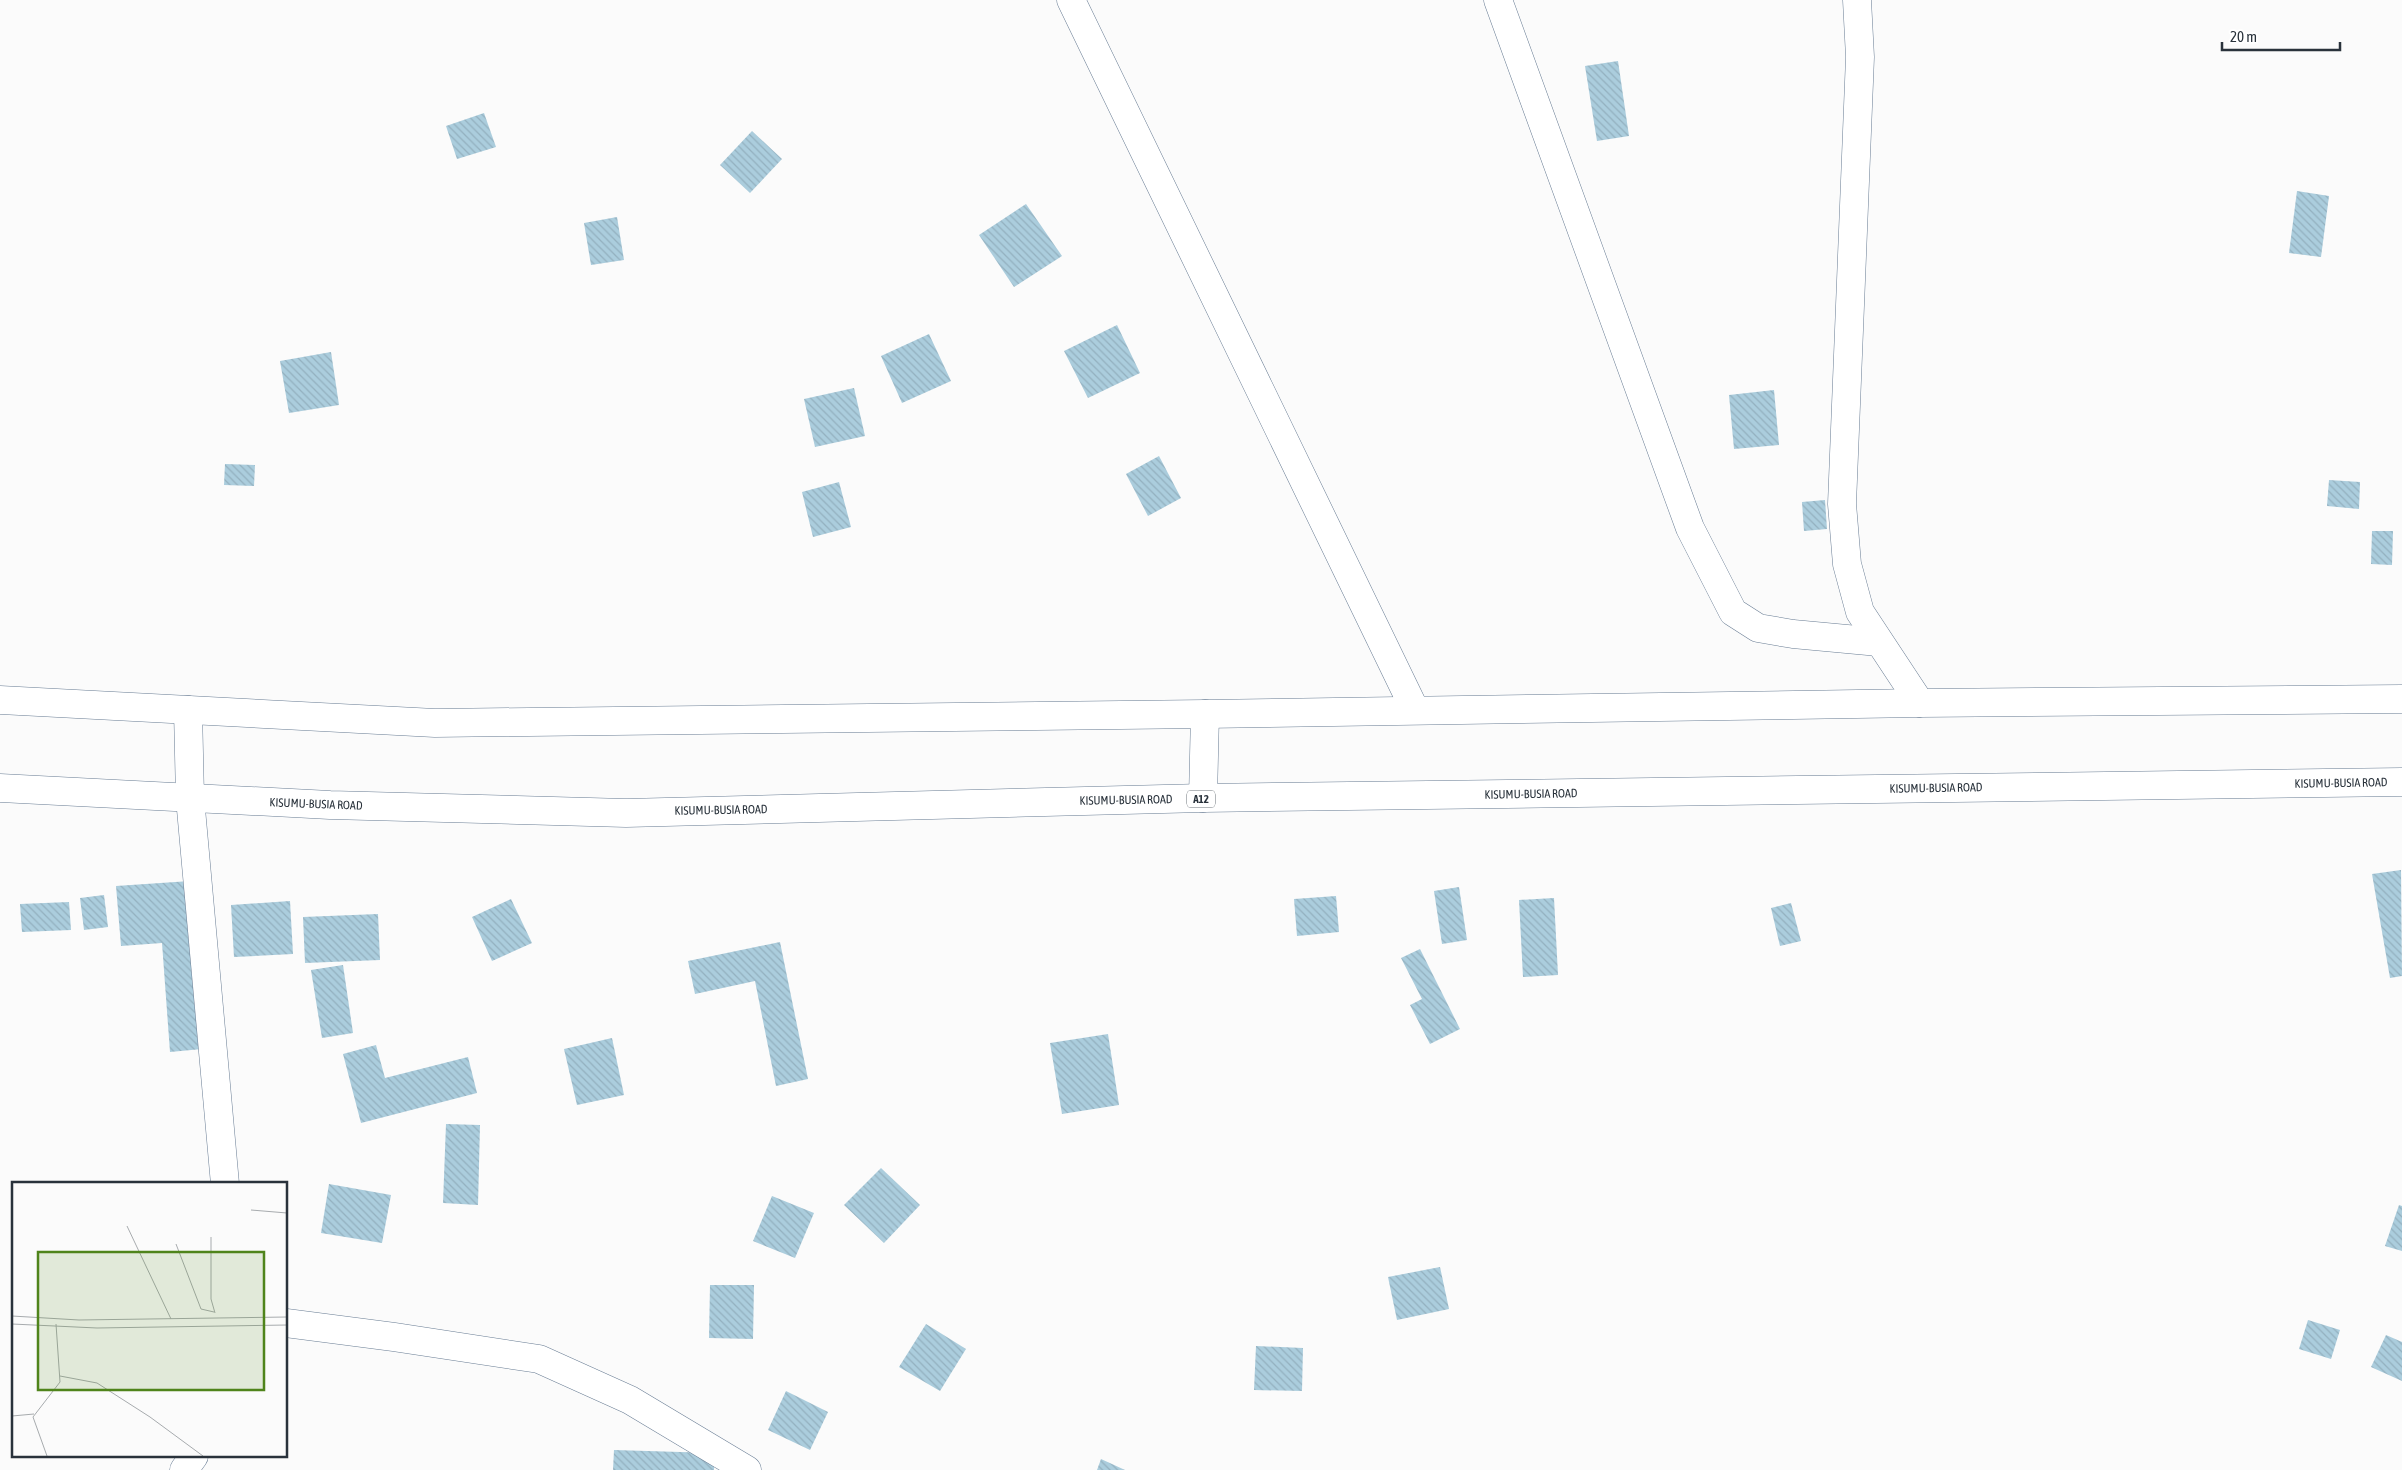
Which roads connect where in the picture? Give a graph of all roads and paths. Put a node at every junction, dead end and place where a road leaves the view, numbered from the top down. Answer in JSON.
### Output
{"nodes":[{"id":1,"x":1071,"y":0,"type":"edge"},
{"id":2,"x":1498,"y":0,"type":"edge"},
{"id":3,"x":1857,"y":0,"type":"edge"},
{"id":4,"x":1879,"y":642,"type":"junction"},
{"id":5,"x":2402,"y":699,"type":"edge"},
{"id":6,"x":0,"y":700,"type":"edge"},
{"id":7,"x":1920,"y":703,"type":"junction"},
{"id":8,"x":188,"y":710,"type":"junction"},
{"id":9,"x":1415,"y":710,"type":"junction"},
{"id":10,"x":1205,"y":714,"type":"junction"},
{"id":11,"x":2402,"y":782,"type":"edge"},
{"id":12,"x":0,"y":788,"type":"edge"},
{"id":13,"x":190,"y":798,"type":"junction"},
{"id":14,"x":1204,"y":798,"type":"junction"},
{"id":15,"x":225,"y":1182,"type":"edge"},
{"id":16,"x":288,"y":1323,"type":"edge"},
{"id":17,"x":193,"y":1458,"type":"edge"},
{"id":18,"x":184,"y":1470,"type":"edge"},
{"id":19,"x":747,"y":1470,"type":"edge"}],
"edges":[{"from":1,"to":9,"type":"main road"},
{"from":2,"to":4,"type":"main road"},
{"from":3,"to":4,"type":"main road"},
{"from":4,"to":7,"type":"main road"},
{"from":5,"to":7,"type":"main road"},
{"from":6,"to":8,"type":"main road"},
{"from":7,"to":9,"type":"main road"},
{"from":8,"to":10,"type":"main road"},
{"from":8,"to":13,"type":"main road"},
{"from":9,"to":10,"type":"main road"},
{"from":10,"to":14,"type":"main road"},
{"from":11,"to":14,"type":"main road","name":"KISUMU-BUSIA ROAD","number":"A12"},
{"from":12,"to":13,"type":"main road","name":"KISUMU-BUSIA ROAD","number":"A12"},
{"from":13,"to":14,"type":"main road","name":"KISUMU-BUSIA ROAD","number":"A12"},
{"from":13,"to":15,"type":"main road"},
{"from":16,"to":19,"type":"main road"},
{"from":17,"to":18,"type":"main road"}]}
